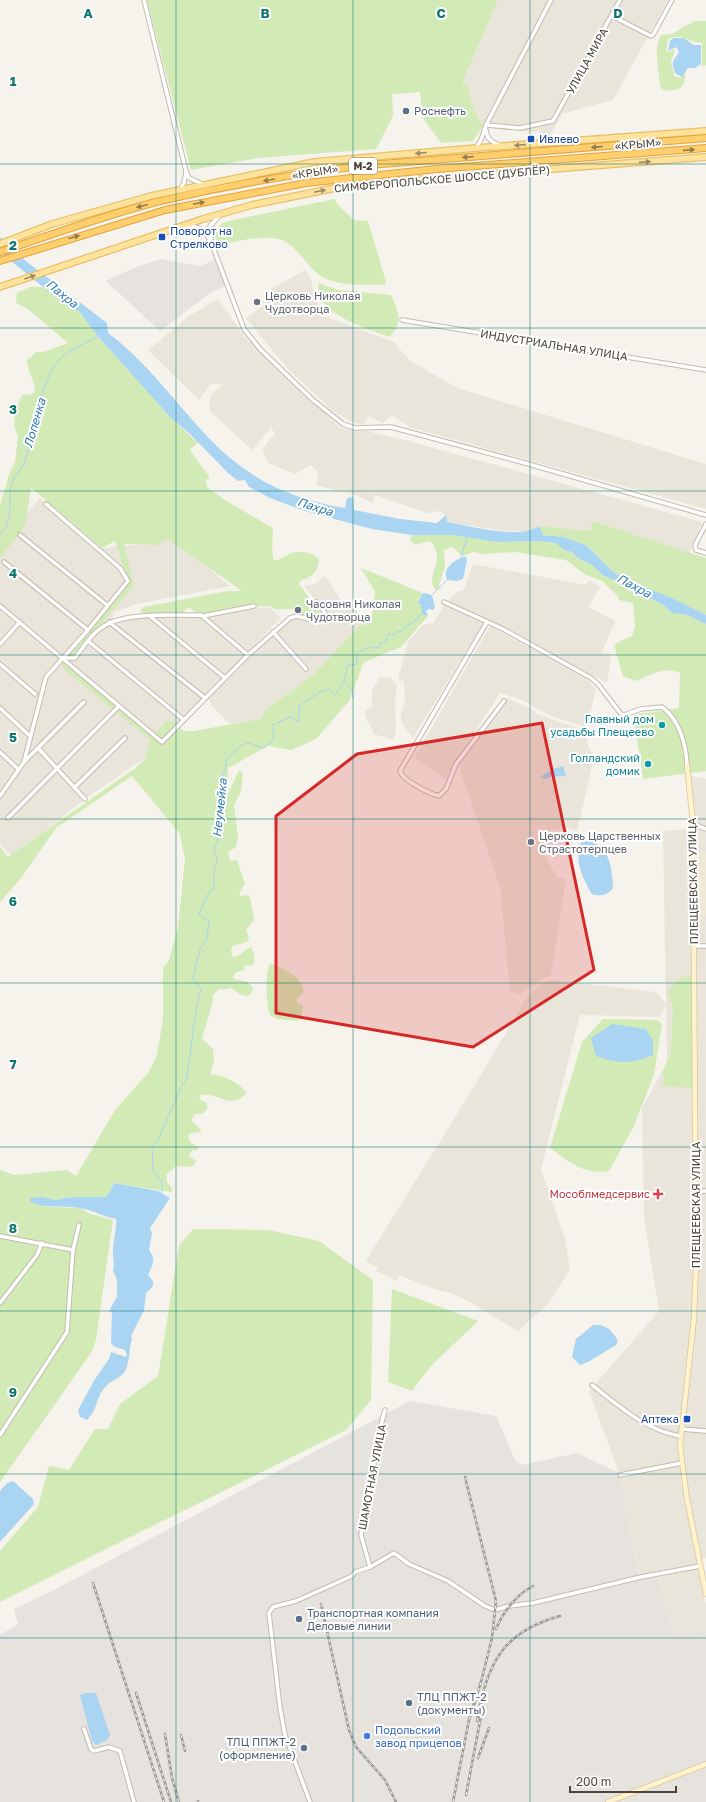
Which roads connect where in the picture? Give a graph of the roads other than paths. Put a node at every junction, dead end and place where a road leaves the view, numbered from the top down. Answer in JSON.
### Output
{"nodes":[{"id":1,"x":144,"y":0,"type":"edge"},
{"id":2,"x":551,"y":0,"type":"edge"},
{"id":3,"x":620,"y":0,"type":"edge"},
{"id":4,"x":672,"y":0,"type":"edge"},
{"id":5,"x":612,"y":16,"type":"junction"},
{"id":6,"x":486,"y":125,"type":"junction"},
{"id":7,"x":706,"y":131,"type":"edge"},
{"id":8,"x":706,"y":138,"type":"edge"},
{"id":9,"x":502,"y":146,"type":"junction"},
{"id":10,"x":476,"y":148,"type":"junction"},
{"id":11,"x":706,"y":148,"type":"edge"},
{"id":12,"x":706,"y":157,"type":"edge"},
{"id":13,"x":186,"y":171,"type":"junction"},
{"id":14,"x":202,"y":184,"type":"junction"},
{"id":15,"x":180,"y":189,"type":"junction"},
{"id":16,"x":222,"y":214,"type":"junction"},
{"id":17,"x":177,"y":228,"type":"junction"},
{"id":18,"x":211,"y":242,"type":"junction"},
{"id":19,"x":0,"y":244,"type":"edge"},
{"id":20,"x":0,"y":252,"type":"edge"},
{"id":21,"x":0,"y":261,"type":"edge"},
{"id":22,"x":0,"y":287,"type":"edge"},
{"id":23,"x":402,"y":320,"type":"dead end"},
{"id":24,"x":706,"y":370,"type":"edge"},
{"id":25,"x":46,"y":504,"type":"dead end"},
{"id":26,"x":706,"y":515,"type":"edge"},
{"id":27,"x":706,"y":524,"type":"edge"},
{"id":28,"x":20,"y":536,"type":"dead end"},
{"id":29,"x":706,"y":553,"type":"edge"},
{"id":30,"x":4,"y":562,"type":"dead end"},
{"id":31,"x":316,"y":602,"type":"dead end"},
{"id":32,"x":444,"y":602,"type":"dead end"},
{"id":33,"x":107,"y":605,"type":"junction"},
{"id":34,"x":0,"y":606,"type":"edge"},
{"id":35,"x":254,"y":606,"type":"dead end"},
{"id":36,"x":151,"y":616,"type":"junction"},
{"id":37,"x":203,"y":616,"type":"junction"},
{"id":38,"x":20,"y":622,"type":"junction"},
{"id":39,"x":109,"y":622,"type":"junction"},
{"id":40,"x":488,"y":622,"type":"junction"},
{"id":41,"x":88,"y":630,"type":"junction"},
{"id":42,"x":273,"y":632,"type":"junction"},
{"id":43,"x":88,"y":641,"type":"junction"},
{"id":44,"x":0,"y":644,"type":"edge"},
{"id":45,"x":248,"y":655,"type":"junction"},
{"id":46,"x":62,"y":658,"type":"junction"},
{"id":47,"x":0,"y":664,"type":"edge"},
{"id":48,"x":306,"y":669,"type":"dead end"},
{"id":49,"x":225,"y":678,"type":"junction"},
{"id":50,"x":36,"y":694,"type":"dead end"},
{"id":51,"x":205,"y":698,"type":"junction"},
{"id":52,"x":504,"y":700,"type":"dead end"},
{"id":53,"x":84,"y":702,"type":"dead end"},
{"id":54,"x":119,"y":706,"type":"junction"},
{"id":55,"x":0,"y":708,"type":"edge"},
{"id":56,"x":184,"y":720,"type":"junction"},
{"id":57,"x":30,"y":736,"type":"junction"},
{"id":58,"x":125,"y":738,"type":"dead end"},
{"id":59,"x":38,"y":748,"type":"junction"},
{"id":60,"x":0,"y":752,"type":"edge"},
{"id":61,"x":24,"y":762,"type":"junction"},
{"id":62,"x":687,"y":765,"type":"joint"},
{"id":63,"x":59,"y":768,"type":"junction"},
{"id":64,"x":18,"y":770,"type":"junction"},
{"id":65,"x":75,"y":787,"type":"junction"},
{"id":66,"x":0,"y":795,"type":"edge"},
{"id":67,"x":85,"y":799,"type":"dead end"},
{"id":68,"x":8,"y":818,"type":"dead end"},
{"id":69,"x":693,"y":824,"type":"junction"},
{"id":70,"x":706,"y":829,"type":"edge"},
{"id":71,"x":694,"y":946,"type":"junction"},
{"id":72,"x":706,"y":946,"type":"edge"},
{"id":73,"x":706,"y":1191,"type":"edge"},
{"id":74,"x":697,"y":1192,"type":"junction"},
{"id":75,"x":79,"y":1225,"type":"dead end"},
{"id":76,"x":0,"y":1237,"type":"edge"},
{"id":77,"x":42,"y":1243,"type":"junction"},
{"id":78,"x":72,"y":1250,"type":"junction"},
{"id":79,"x":0,"y":1303,"type":"edge"},
{"id":80,"x":592,"y":1385,"type":"dead end"},
{"id":81,"x":385,"y":1410,"type":"dead end"},
{"id":82,"x":681,"y":1428,"type":"junction"},
{"id":83,"x":706,"y":1431,"type":"edge"},
{"id":84,"x":0,"y":1434,"type":"edge"},
{"id":85,"x":680,"y":1436,"type":"junction"},
{"id":86,"x":682,"y":1463,"type":"junction"},
{"id":87,"x":620,"y":1475,"type":"dead end"},
{"id":88,"x":700,"y":1566,"type":"junction"},
{"id":89,"x":370,"y":1567,"type":"junction"},
{"id":90,"x":706,"y":1594,"type":"edge"},
{"id":91,"x":84,"y":1729,"type":"dead end"},
{"id":92,"x":706,"y":1764,"type":"edge"},
{"id":93,"x":134,"y":1802,"type":"edge"},
{"id":94,"x":310,"y":1802,"type":"edge"},
{"id":95,"x":608,"y":1802,"type":"edge"}],
"edges":[{"from":1,"to":13,"type":"street"},
{"from":2,"to":6,"type":"street"},
{"from":3,"to":5,"type":"street","name":"УЛИЦА МИРА"},
{"from":4,"to":5,"type":"street"},
{"from":5,"to":6,"type":"street","name":"УЛИЦА МИРА"},
{"from":6,"to":9,"type":"street"},
{"from":6,"to":10,"type":"street"},
{"from":7,"to":9,"type":"main road","one_way":true},
{"from":8,"to":20,"type":"highway","name":"«КРЫМ»","number":"М-2","one_way":true},
{"from":9,"to":10,"type":"main road"},
{"from":10,"to":14,"type":"main road","one_way":true},
{"from":21,"to":11,"type":"highway","name":"«КРЫМ»","number":"М-2","one_way":true},
{"from":16,"to":12,"type":"main road","name":"СИМФЕРОПОЛЬСКОЕ ШОССЕ (ДУБЛЁР)","one_way":true},
{"from":13,"to":14,"type":"street"},
{"from":13,"to":15,"type":"street"},
{"from":14,"to":15,"type":"main road"},
{"from":15,"to":19,"type":"main road"},
{"from":16,"to":17,"type":"main road","name":"СИМФЕРОПОЛЬСКОЕ ШОССЕ (ДУБЛЁР)"},
{"from":16,"to":18,"type":"street"},
{"from":17,"to":18,"type":"street"},
{"from":22,"to":17,"type":"main road","name":"СИМФЕРОПОЛЬСКОЕ ШОССЕ (ДУБЛЁР)","one_way":true},
{"from":18,"to":26,"type":"street"},
{"from":23,"to":24,"type":"street","name":"ИНДУСТРИАЛЬНАЯ УЛИЦА"},
{"from":25,"to":33,"type":"street"},
{"from":27,"to":29,"type":"street"},
{"from":28,"to":33,"type":"street"},
{"from":30,"to":41,"type":"street"},
{"from":31,"to":42,"type":"street"},
{"from":32,"to":40,"type":"street"},
{"from":33,"to":41,"type":"street"},
{"from":34,"to":38,"type":"street"},
{"from":35,"to":37,"type":"street"},
{"from":36,"to":37,"type":"street"},
{"from":36,"to":39,"type":"street"},
{"from":36,"to":49,"type":"street"},
{"from":37,"to":45,"type":"street"},
{"from":38,"to":44,"type":"street"},
{"from":38,"to":46,"type":"street"},
{"from":39,"to":43,"type":"street"},
{"from":39,"to":51,"type":"street"},
{"from":40,"to":52,"type":"street"},
{"from":40,"to":62,"type":"street"},
{"from":41,"to":46,"type":"street"},
{"from":42,"to":45,"type":"street"},
{"from":42,"to":48,"type":"street"},
{"from":43,"to":46,"type":"street"},
{"from":43,"to":56,"type":"street"},
{"from":45,"to":49,"type":"street"},
{"from":46,"to":54,"type":"street"},
{"from":46,"to":57,"type":"street"},
{"from":47,"to":50,"type":"street"},
{"from":49,"to":51,"type":"street"},
{"from":51,"to":56,"type":"street"},
{"from":53,"to":59,"type":"street"},
{"from":54,"to":56,"type":"street"},
{"from":54,"to":63,"type":"street"},
{"from":55,"to":57,"type":"street"},
{"from":57,"to":61,"type":"street"},
{"from":58,"to":65,"type":"street"},
{"from":59,"to":61,"type":"street"},
{"from":59,"to":63,"type":"street"},
{"from":60,"to":64,"type":"street"},
{"from":61,"to":64,"type":"street"},
{"from":62,"to":69,"type":"street","name":"ПЛЕЩЕЕВСКАЯ УЛИЦА"},
{"from":63,"to":65,"type":"street"},
{"from":63,"to":68,"type":"street"},
{"from":64,"to":66,"type":"street"},
{"from":65,"to":67,"type":"street"},
{"from":69,"to":70,"type":"street"},
{"from":69,"to":71,"type":"street","name":"ПЛЕЩЕЕВСКАЯ УЛИЦА"},
{"from":71,"to":72,"type":"street"},
{"from":71,"to":74,"type":"street","name":"ПЛЕЩЕЕВСКАЯ УЛИЦА"},
{"from":73,"to":74,"type":"street"},
{"from":74,"to":82,"type":"street","name":"ПЛЕЩЕЕВСКАЯ УЛИЦА"},
{"from":75,"to":78,"type":"street"},
{"from":76,"to":77,"type":"street"},
{"from":77,"to":78,"type":"street"},
{"from":77,"to":79,"type":"street"},
{"from":78,"to":84,"type":"street"},
{"from":80,"to":85,"type":"street"},
{"from":81,"to":89,"type":"street","name":"ШАМОТНАЯ УЛИЦА"},
{"from":82,"to":83,"type":"street"},
{"from":82,"to":85,"type":"street","name":"ПЛЕЩЕЕВСКАЯ УЛИЦА"},
{"from":85,"to":86,"type":"street","name":"ПЛЕЩЕЕВСКАЯ УЛИЦА"},
{"from":86,"to":87,"type":"street"},
{"from":86,"to":88,"type":"street","name":"ПЛЕЩЕЕВСКАЯ УЛИЦА"},
{"from":88,"to":89,"type":"street"},
{"from":88,"to":90,"type":"street","name":"ПЛЕЩЕЕВСКАЯ УЛИЦА"},
{"from":89,"to":94,"type":"street"},
{"from":91,"to":93,"type":"street"},
{"from":92,"to":95,"type":"street"}]}
